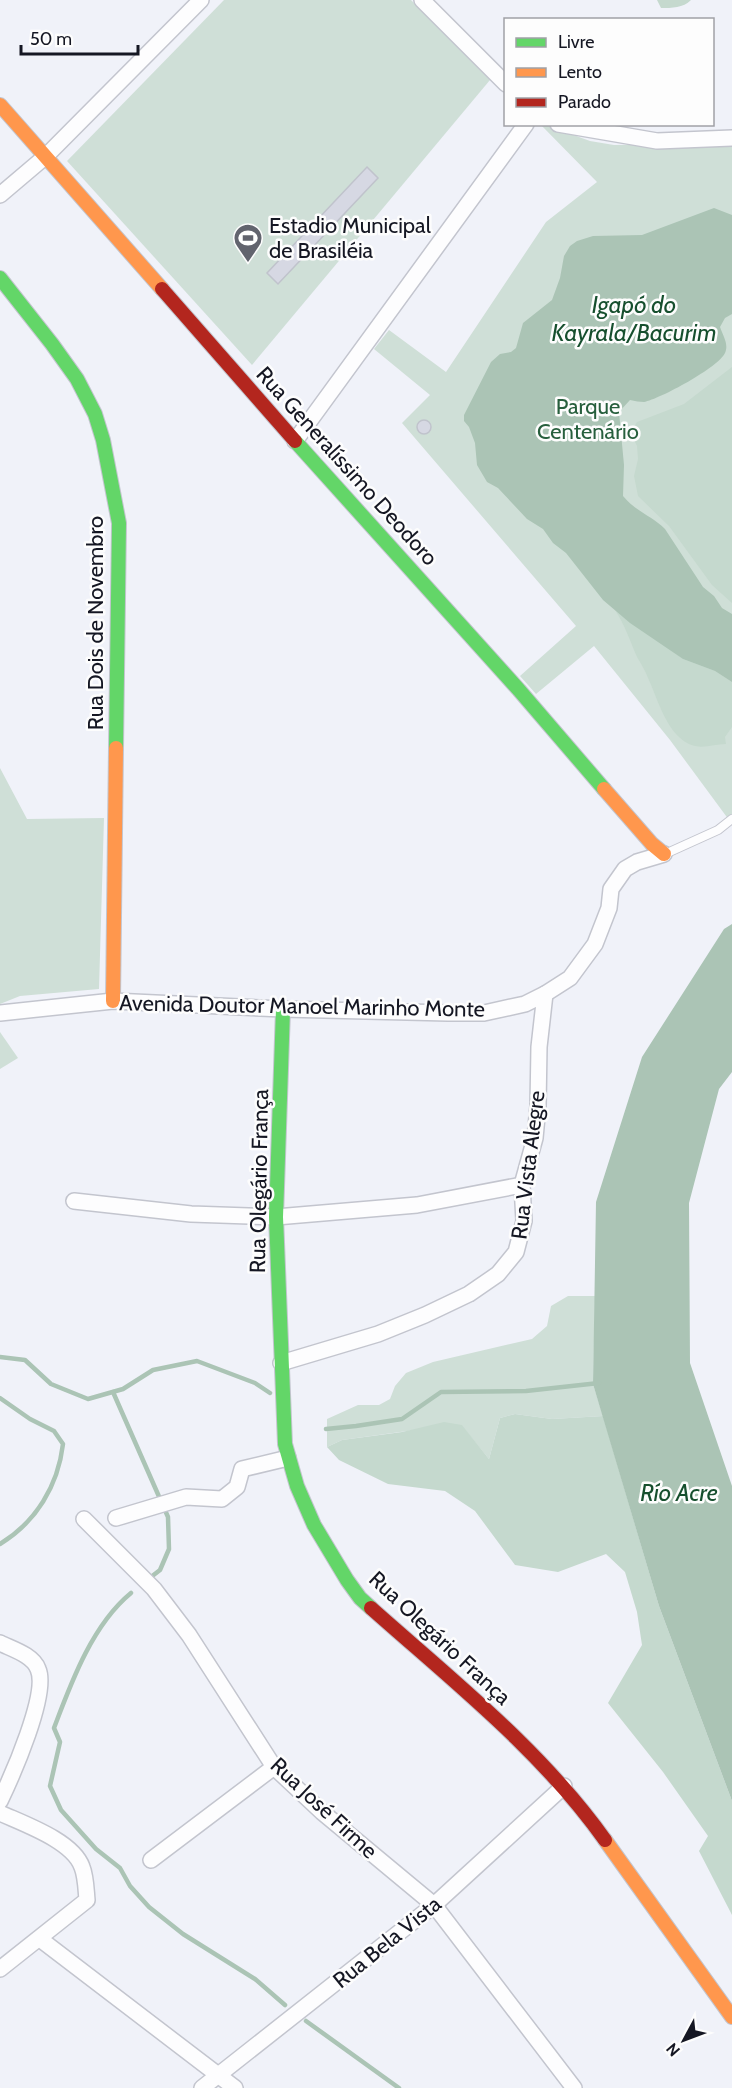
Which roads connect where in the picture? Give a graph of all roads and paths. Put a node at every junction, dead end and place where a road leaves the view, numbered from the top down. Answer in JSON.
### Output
{"nodes":[{"id":1,"x":201,"y":0,"type":"edge"},
{"id":2,"x":423,"y":0,"type":"edge"},
{"id":3,"x":504,"y":82,"type":"edge"},
{"id":4,"x":0,"y":105,"type":"edge"},
{"id":5,"x":525,"y":126,"type":"edge"},
{"id":6,"x":570,"y":126,"type":"edge"},
{"id":7,"x":732,"y":138,"type":"edge"},
{"id":8,"x":46,"y":156,"type":"junction"},
{"id":9,"x":0,"y":195,"type":"edge"},
{"id":10,"x":0,"y":278,"type":"edge"},
{"id":11,"x":295,"y":441,"type":"junction"},
{"id":12,"x":732,"y":819,"type":"edge"},
{"id":13,"x":664,"y":854,"type":"junction"},
{"id":14,"x":545,"y":994,"type":"junction"},
{"id":15,"x":113,"y":1001,"type":"junction"},
{"id":16,"x":283,"y":1009,"type":"junction"},
{"id":17,"x":0,"y":1013,"type":"edge"},
{"id":18,"x":522,"y":1185,"type":"junction"},
{"id":19,"x":74,"y":1201,"type":"dead end"},
{"id":20,"x":276,"y":1217,"type":"junction"},
{"id":21,"x":281,"y":1363,"type":"junction"},
{"id":22,"x":288,"y":1458,"type":"junction"},
{"id":23,"x":116,"y":1518,"type":"dead end"},
{"id":24,"x":84,"y":1519,"type":"dead end"},
{"id":25,"x":0,"y":1643,"type":"edge"},
{"id":26,"x":274,"y":1767,"type":"junction"},
{"id":27,"x":564,"y":1786,"type":"junction"},
{"id":28,"x":0,"y":1801,"type":"edge"},
{"id":29,"x":0,"y":1813,"type":"edge"},
{"id":30,"x":151,"y":1860,"type":"dead end"},
{"id":31,"x":434,"y":1905,"type":"junction"},
{"id":32,"x":39,"y":1939,"type":"junction"},
{"id":33,"x":0,"y":1969,"type":"edge"},
{"id":34,"x":732,"y":2018,"type":"edge"},
{"id":35,"x":219,"y":2074,"type":"junction"},
{"id":36,"x":201,"y":2088,"type":"edge"},
{"id":37,"x":235,"y":2088,"type":"edge"},
{"id":38,"x":574,"y":2088,"type":"edge"}],
"edges":[{"from":1,"to":8,"type":"street"},
{"from":2,"to":3,"type":"street"},
{"from":4,"to":8,"type":"street","name":"Rua Generalíssimo Deodoro"},
{"from":5,"to":11,"type":"street"},
{"from":6,"to":7,"type":"street"},
{"from":8,"to":9,"type":"street"},
{"from":8,"to":11,"type":"street","name":"Rua Generalíssimo Deodoro"},
{"from":10,"to":15,"type":"street","name":"Rua Dois de Novembro"},
{"from":11,"to":13,"type":"street","name":"Rua Generalíssimo Deodoro"},
{"from":12,"to":13,"type":"lane","name":"Avenida Doutor Manoel Marinho Monte"},
{"from":13,"to":14,"type":"street","name":"Avenida Doutor Manoel Marinho Monte"},
{"from":14,"to":16,"type":"street","name":"Avenida Doutor Manoel Marinho Monte"},
{"from":14,"to":18,"type":"street","name":"Rua Vista Alegre"},
{"from":15,"to":16,"type":"street","name":"Avenida Doutor Manoel Marinho Monte"},
{"from":15,"to":17,"type":"street","name":"Avenida Doutor Manoel Marinho Monte"},
{"from":16,"to":20,"type":"street","name":"Rua Olegário França"},
{"from":18,"to":20,"type":"street"},
{"from":18,"to":21,"type":"street","name":"Rua Vista Alegre"},
{"from":19,"to":20,"type":"street"},
{"from":20,"to":21,"type":"street","name":"Rua Olegário França"},
{"from":21,"to":22,"type":"street","name":"Rua Olegário França"},
{"from":22,"to":23,"type":"street"},
{"from":22,"to":27,"type":"street","name":"Rua Olegário França"},
{"from":24,"to":26,"type":"street","name":"Rua José Firme"},
{"from":25,"to":28,"type":"street"},
{"from":26,"to":30,"type":"street"},
{"from":26,"to":31,"type":"street","name":"Rua José Firme"},
{"from":27,"to":31,"type":"street","name":"Rua Bela Vista"},
{"from":27,"to":34,"type":"street","name":"Rua Olegário França"},
{"from":29,"to":32,"type":"street"},
{"from":31,"to":35,"type":"street","name":"Rua Bela Vista"},
{"from":31,"to":38,"type":"street","name":"Rua José Firme"},
{"from":32,"to":33,"type":"street"},
{"from":32,"to":35,"type":"street"},
{"from":35,"to":36,"type":"street","name":"Rua Bela Vista"},
{"from":35,"to":37,"type":"street"}]}
